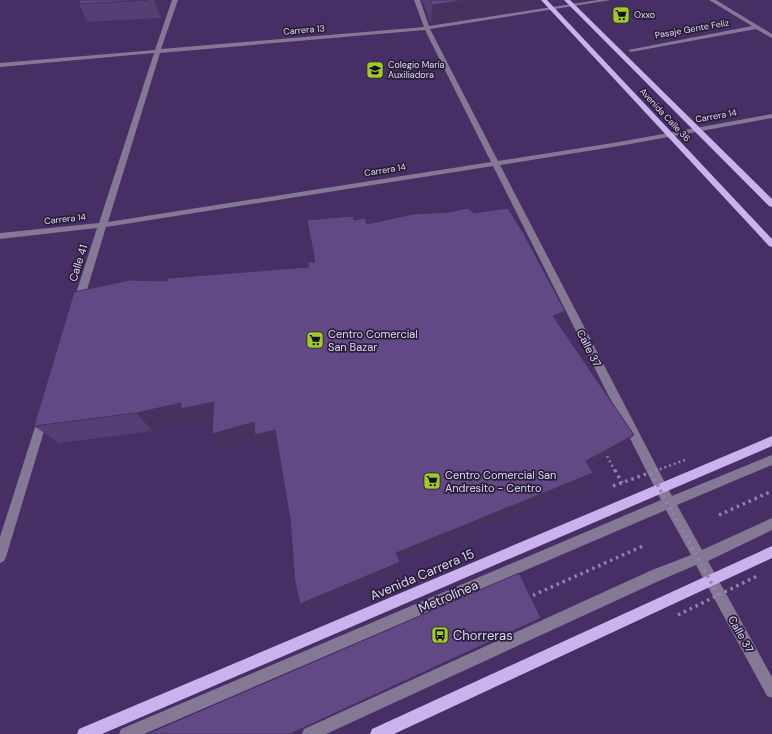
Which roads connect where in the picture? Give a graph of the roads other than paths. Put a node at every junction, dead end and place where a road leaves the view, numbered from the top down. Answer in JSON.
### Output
{"nodes":[{"id":1,"x":175,"y":0,"type":"edge"},
{"id":2,"x":417,"y":0,"type":"edge"},
{"id":3,"x":544,"y":0,"type":"edge"},
{"id":4,"x":567,"y":0,"type":"edge"},
{"id":5,"x":608,"y":0,"type":"edge"},
{"id":6,"x":712,"y":0,"type":"edge"},
{"id":7,"x":572,"y":6,"type":"junction"},
{"id":8,"x":552,"y":9,"type":"junction"},
{"id":9,"x":757,"y":27,"type":"junction"},
{"id":10,"x":427,"y":28,"type":"junction"},
{"id":11,"x":772,"y":36,"type":"edge"},
{"id":12,"x":631,"y":50,"type":"dead end"},
{"id":13,"x":157,"y":52,"type":"junction"},
{"id":14,"x":0,"y":65,"type":"edge"},
{"id":15,"x":772,"y":116,"type":"edge"},
{"id":16,"x":697,"y":129,"type":"junction"},
{"id":17,"x":669,"y":134,"type":"junction"},
{"id":18,"x":495,"y":163,"type":"junction"},
{"id":19,"x":772,"y":204,"type":"edge"},
{"id":20,"x":103,"y":225,"type":"junction"},
{"id":21,"x":0,"y":236,"type":"edge"},
{"id":22,"x":772,"y":244,"type":"edge"},
{"id":23,"x":75,"y":315,"type":"edge"},
{"id":24,"x":47,"y":406,"type":"edge"},
{"id":25,"x":772,"y":442,"type":"edge"},
{"id":26,"x":772,"y":460,"type":"edge"},
{"id":27,"x":661,"y":489,"type":"junction"},
{"id":28,"x":670,"y":503,"type":"junction"},
{"id":29,"x":772,"y":524,"type":"edge"},
{"id":30,"x":772,"y":552,"type":"edge"},
{"id":31,"x":0,"y":557,"type":"edge"},
{"id":32,"x":700,"y":558,"type":"junction"},
{"id":33,"x":712,"y":580,"type":"junction"},
{"id":34,"x":772,"y":691,"type":"edge"},
{"id":35,"x":84,"y":734,"type":"edge"},
{"id":36,"x":126,"y":734,"type":"edge"},
{"id":37,"x":309,"y":734,"type":"edge"},
{"id":38,"x":377,"y":734,"type":"edge"}],
"edges":[{"from":1,"to":13,"type":"street","name":"Calle 41"},
{"from":2,"to":10,"type":"street","name":"Calle 37"},
{"from":3,"to":8,"type":"main road","name":"Avenida Calle 36"},
{"from":4,"to":7,"type":"main road","name":"Avenida Calle 36"},
{"from":5,"to":7,"type":"street","name":"Carrera 13"},
{"from":6,"to":9,"type":"street"},
{"from":7,"to":8,"type":"street","name":"Carrera 13"},
{"from":7,"to":16,"type":"main road","name":"Avenida Calle 36"},
{"from":8,"to":10,"type":"street","name":"Carrera 13"},
{"from":8,"to":17,"type":"main road","name":"Avenida Calle 36"},
{"from":9,"to":11,"type":"street"},
{"from":9,"to":12,"type":"street","name":"Pasaje Gente Feliz"},
{"from":10,"to":13,"type":"street","name":"Carrera 13"},
{"from":10,"to":18,"type":"street","name":"Calle 37"},
{"from":13,"to":14,"type":"street","name":"Carrera 13"},
{"from":13,"to":20,"type":"street","name":"Calle 41"},
{"from":15,"to":16,"type":"street","name":"Carrera 14"},
{"from":16,"to":17,"type":"street","name":"Carrera 14"},
{"from":16,"to":19,"type":"main road","name":"Avenida Calle 36"},
{"from":17,"to":18,"type":"street","name":"Carrera 14"},
{"from":17,"to":22,"type":"main road","name":"Avenida Calle 36"},
{"from":18,"to":20,"type":"street","name":"Carrera 14"},
{"from":18,"to":27,"type":"street","name":"Calle 37"},
{"from":20,"to":21,"type":"street","name":"Carrera 14"},
{"from":20,"to":23,"type":"street","name":"Calle 41"},
{"from":24,"to":31,"type":"street"},
{"from":25,"to":27,"type":"main road","name":"Avenida Carrera 15"},
{"from":26,"to":28,"type":"street","name":"Metrolínea"},
{"from":27,"to":28,"type":"street","name":"Calle 37"},
{"from":27,"to":35,"type":"main road","name":"Avenida Carrera 15"},
{"from":28,"to":32,"type":"street","name":"Calle 37"},
{"from":28,"to":36,"type":"street","name":"Metrolínea"},
{"from":29,"to":32,"type":"street"},
{"from":30,"to":33,"type":"main road"},
{"from":32,"to":33,"type":"street","name":"Calle 37"},
{"from":32,"to":37,"type":"street"},
{"from":33,"to":34,"type":"street","name":"Calle 37"},
{"from":33,"to":38,"type":"main road"}]}
